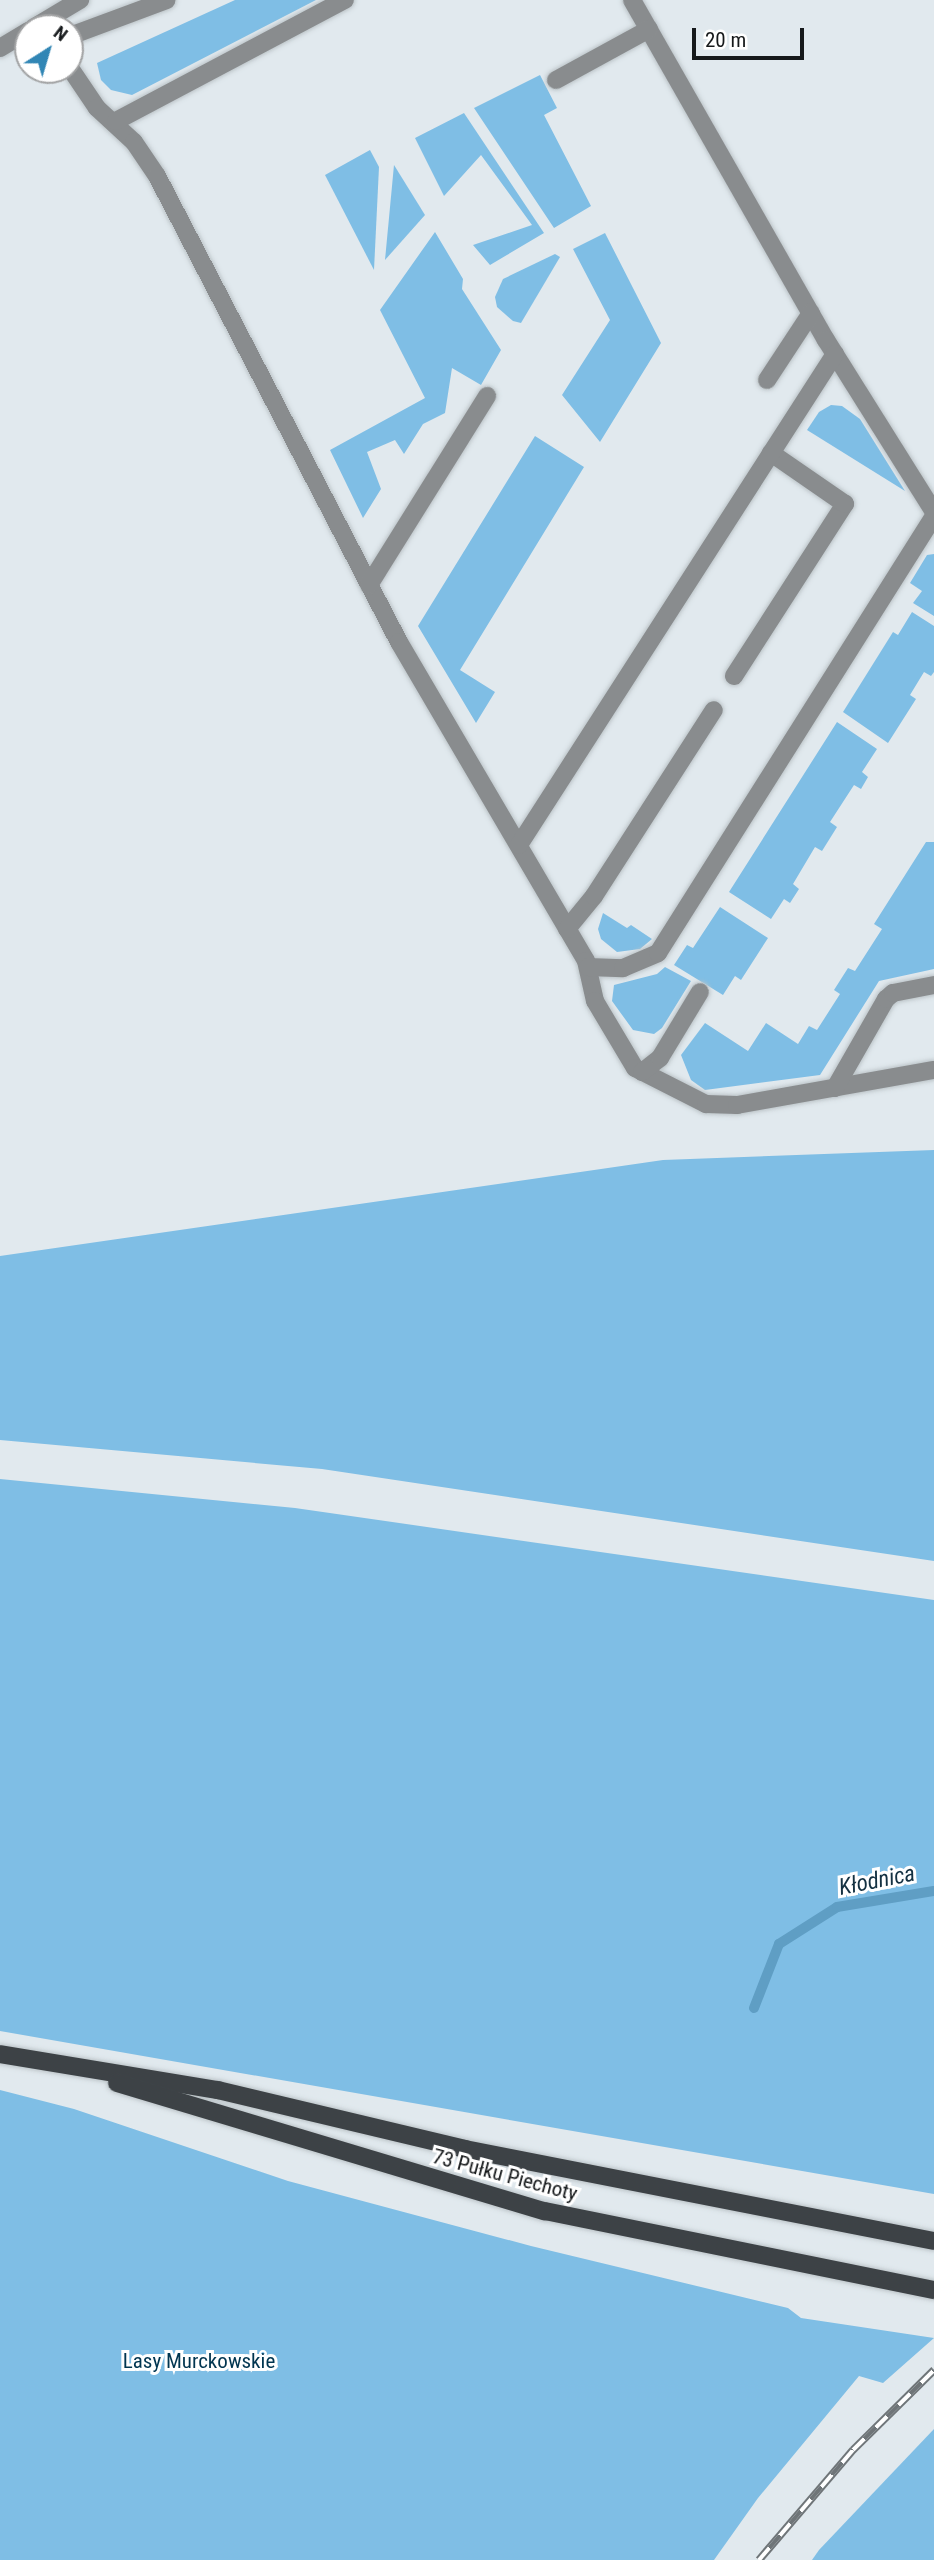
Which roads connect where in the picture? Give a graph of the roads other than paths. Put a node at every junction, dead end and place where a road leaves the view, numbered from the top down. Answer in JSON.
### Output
{"nodes":[{"id":1,"x":80,"y":0,"type":"edge"},
{"id":2,"x":167,"y":0,"type":"edge"},
{"id":3,"x":345,"y":0,"type":"edge"},
{"id":4,"x":632,"y":0,"type":"edge"},
{"id":5,"x":56,"y":14,"type":"edge"},
{"id":6,"x":649,"y":29,"type":"junction"},
{"id":7,"x":84,"y":31,"type":"edge"},
{"id":8,"x":556,"y":80,"type":"dead end"},
{"id":9,"x":81,"y":84,"type":"edge"},
{"id":10,"x":116,"y":121,"type":"junction"},
{"id":11,"x":811,"y":313,"type":"junction"},
{"id":12,"x":835,"y":354,"type":"junction"},
{"id":13,"x":766,"y":380,"type":"dead end"},
{"id":14,"x":487,"y":396,"type":"dead end"},
{"id":15,"x":771,"y":453,"type":"junction"},
{"id":16,"x":934,"y":514,"type":"edge"},
{"id":17,"x":369,"y":585,"type":"junction"},
{"id":18,"x":734,"y":676,"type":"dead end"},
{"id":19,"x":714,"y":710,"type":"dead end"},
{"id":20,"x":519,"y":845,"type":"junction"},
{"id":21,"x":567,"y":929,"type":"junction"},
{"id":22,"x":588,"y":967,"type":"junction"},
{"id":23,"x":934,"y":985,"type":"edge"},
{"id":24,"x":700,"y":992,"type":"dead end"},
{"id":25,"x":934,"y":1070,"type":"edge"},
{"id":26,"x":642,"y":1072,"type":"junction"},
{"id":27,"x":835,"y":1088,"type":"junction"},
{"id":28,"x":0,"y":2054,"type":"edge"},
{"id":29,"x":74,"y":2069,"type":"junction"},
{"id":30,"x":934,"y":2241,"type":"edge"},
{"id":31,"x":934,"y":2290,"type":"edge"}],
"edges":[{"from":1,"to":5,"type":"street"},
{"from":2,"to":7,"type":"street"},
{"from":3,"to":10,"type":"street"},
{"from":4,"to":6,"type":"street"},
{"from":6,"to":8,"type":"street"},
{"from":6,"to":11,"type":"street"},
{"from":9,"to":10,"type":"street"},
{"from":10,"to":17,"type":"street"},
{"from":11,"to":12,"type":"street"},
{"from":11,"to":13,"type":"street"},
{"from":12,"to":15,"type":"street"},
{"from":12,"to":16,"type":"street"},
{"from":14,"to":17,"type":"street"},
{"from":15,"to":18,"type":"street"},
{"from":15,"to":20,"type":"street"},
{"from":16,"to":22,"type":"street"},
{"from":17,"to":20,"type":"street"},
{"from":19,"to":21,"type":"street"},
{"from":20,"to":21,"type":"street"},
{"from":21,"to":22,"type":"street"},
{"from":22,"to":26,"type":"street"},
{"from":23,"to":27,"type":"street"},
{"from":24,"to":26,"type":"street"},
{"from":25,"to":27,"type":"street"},
{"from":26,"to":27,"type":"street"},
{"from":28,"to":29,"type":"main road","name":"73 Pułku Piechoty"},
{"from":29,"to":30,"type":"main road","name":"73 Pułku Piechoty"},
{"from":29,"to":31,"type":"main road","name":"73 Pułku Piechoty"}]}
